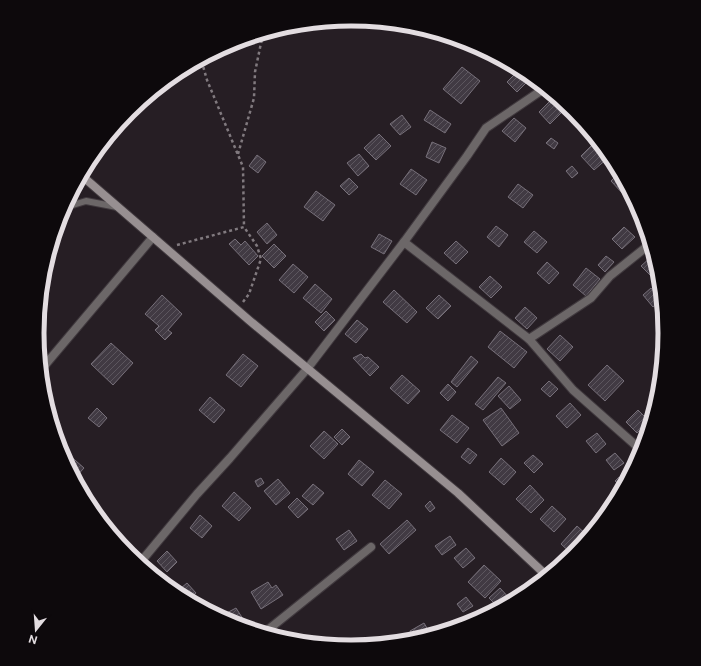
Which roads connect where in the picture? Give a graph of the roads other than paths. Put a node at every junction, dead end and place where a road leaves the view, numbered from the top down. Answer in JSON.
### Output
{"nodes":[{"id":1,"x":540,"y":91,"type":"edge"},
{"id":2,"x":85,"y":179,"type":"edge"},
{"id":3,"x":71,"y":205,"type":"edge"},
{"id":4,"x":119,"y":208,"type":"junction"},
{"id":5,"x":153,"y":237,"type":"junction"},
{"id":6,"x":404,"y":242,"type":"junction"},
{"id":7,"x":645,"y":248,"type":"edge"},
{"id":8,"x":529,"y":339,"type":"junction"},
{"id":9,"x":45,"y":364,"type":"edge"},
{"id":10,"x":307,"y":369,"type":"junction"},
{"id":11,"x":636,"y":445,"type":"edge"},
{"id":12,"x":370,"y":547,"type":"dead end"},
{"id":13,"x":143,"y":559,"type":"edge"},
{"id":14,"x":543,"y":572,"type":"edge"},
{"id":15,"x":269,"y":629,"type":"edge"}],
"edges":[{"from":1,"to":6,"type":"street"},
{"from":2,"to":4,"type":"main road"},
{"from":3,"to":4,"type":"lane"},
{"from":4,"to":5,"type":"main road"},
{"from":5,"to":9,"type":"street"},
{"from":5,"to":10,"type":"main road"},
{"from":6,"to":8,"type":"street"},
{"from":6,"to":10,"type":"street"},
{"from":7,"to":8,"type":"street"},
{"from":8,"to":11,"type":"street"},
{"from":10,"to":13,"type":"street"},
{"from":10,"to":14,"type":"main road"},
{"from":12,"to":15,"type":"street"}]}
